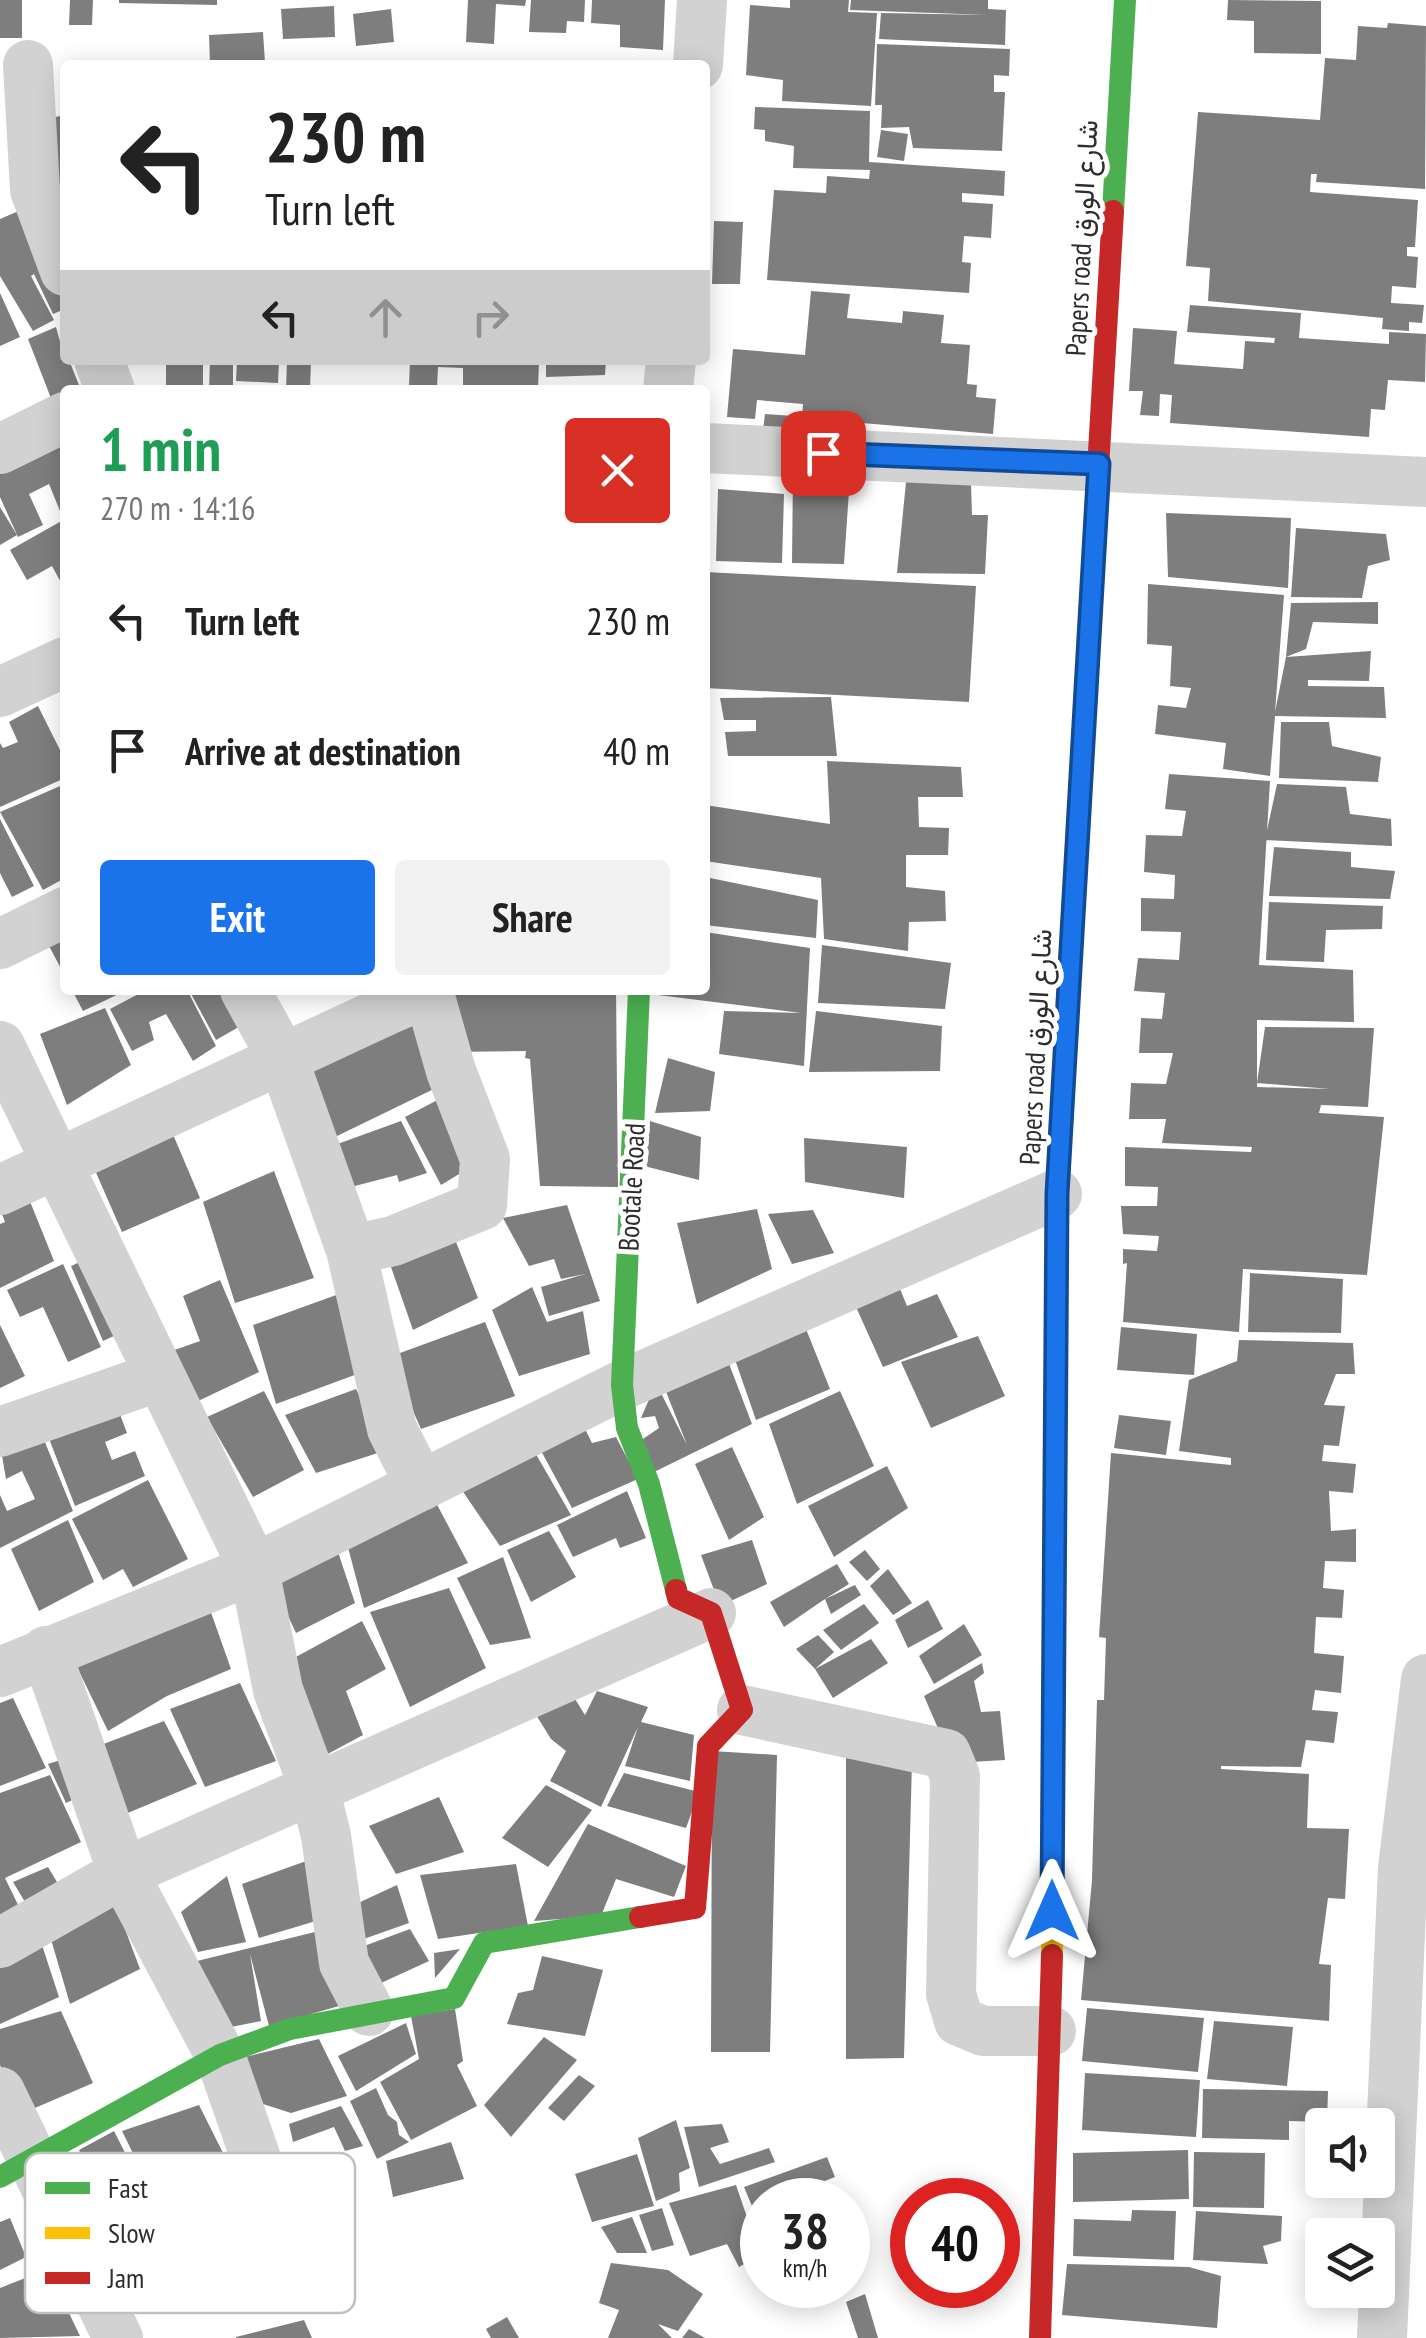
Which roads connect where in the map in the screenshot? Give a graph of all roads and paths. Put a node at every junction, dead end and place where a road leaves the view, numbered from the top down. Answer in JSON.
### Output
{"nodes":[{"id":1,"x":702,"y":0,"type":"edge"},
{"id":2,"x":1124,"y":0,"type":"edge"},
{"id":3,"x":698,"y":60,"type":"edge"},
{"id":4,"x":31,"y":65,"type":"edge"},
{"id":5,"x":17,"y":198,"type":"edge"},
{"id":6,"x":60,"y":263,"type":"edge"},
{"id":7,"x":60,"y":419,"type":"edge"},
{"id":8,"x":710,"y":448,"type":"edge"},
{"id":9,"x":0,"y":449,"type":"edge"},
{"id":10,"x":1099,"y":464,"type":"junction"},
{"id":11,"x":1426,"y":482,"type":"edge"},
{"id":12,"x":60,"y":668,"type":"edge"},
{"id":13,"x":0,"y":692,"type":"edge"},
{"id":14,"x":60,"y":914,"type":"edge"},
{"id":15,"x":0,"y":944,"type":"edge"},
{"id":16,"x":249,"y":995,"type":"edge"},
{"id":17,"x":417,"y":995,"type":"edge"},
{"id":18,"x":429,"y":995,"type":"edge"},
{"id":19,"x":639,"y":995,"type":"edge"},
{"id":20,"x":0,"y":1046,"type":"edge"},
{"id":21,"x":283,"y":1059,"type":"junction"},
{"id":22,"x":58,"y":1164,"type":"junction"},
{"id":23,"x":0,"y":1190,"type":"edge"},
{"id":24,"x":1057,"y":1194,"type":"junction"},
{"id":25,"x":351,"y":1250,"type":"junction"},
{"id":26,"x":160,"y":1376,"type":"junction"},
{"id":27,"x":622,"y":1385,"type":"junction"},
{"id":28,"x":0,"y":1432,"type":"edge"},
{"id":29,"x":422,"y":1486,"type":"junction"},
{"id":30,"x":254,"y":1569,"type":"junction"},
{"id":31,"x":711,"y":1613,"type":"junction"},
{"id":32,"x":15,"y":1652,"type":"edge"},
{"id":33,"x":1426,"y":1680,"type":"edge"},
{"id":34,"x":742,"y":1710,"type":"junction"},
{"id":35,"x":314,"y":1787,"type":"junction"},
{"id":36,"x":1415,"y":1868,"type":"edge"},
{"id":37,"x":123,"y":1872,"type":"junction"},
{"id":38,"x":0,"y":1943,"type":"edge"},
{"id":39,"x":369,"y":2011,"type":"junction"},
{"id":40,"x":1051,"y":2031,"type":"junction"},
{"id":41,"x":220,"y":2055,"type":"junction"},
{"id":42,"x":0,"y":2092,"type":"edge"},
{"id":43,"x":46,"y":2153,"type":"edge"},
{"id":44,"x":254,"y":2153,"type":"edge"},
{"id":45,"x":16,"y":2170,"type":"edge"},
{"id":46,"x":1408,"y":2210,"type":"edge"},
{"id":47,"x":103,"y":2313,"type":"edge"},
{"id":48,"x":118,"y":2338,"type":"edge"},
{"id":49,"x":1040,"y":2338,"type":"edge"},
{"id":50,"x":1382,"y":2338,"type":"edge"}],
"edges":[{"from":1,"to":3,"type":"street"},
{"from":2,"to":10,"type":"street","name":"Papers road شارع الورق"},
{"from":4,"to":5,"type":"street"},
{"from":5,"to":6,"type":"street"},
{"from":7,"to":9,"type":"street"},
{"from":8,"to":10,"type":"street"},
{"from":10,"to":11,"type":"street"},
{"from":10,"to":24,"type":"street","name":"Papers road شارع الورق"},
{"from":12,"to":13,"type":"street"},
{"from":14,"to":15,"type":"street"},
{"from":16,"to":21,"type":"street"},
{"from":17,"to":21,"type":"street"},
{"from":18,"to":25,"type":"street"},
{"from":19,"to":27,"type":"street","name":"Bootale Road"},
{"from":20,"to":22,"type":"street"},
{"from":21,"to":22,"type":"street"},
{"from":21,"to":25,"type":"street"},
{"from":22,"to":23,"type":"street"},
{"from":22,"to":26,"type":"street"},
{"from":24,"to":27,"type":"street"},
{"from":24,"to":40,"type":"street","name":"Papers road شارع الورق"},
{"from":25,"to":29,"type":"street"},
{"from":26,"to":28,"type":"street"},
{"from":26,"to":30,"type":"street"},
{"from":27,"to":29,"type":"street"},
{"from":27,"to":31,"type":"street","name":"Bootale Road"},
{"from":29,"to":30,"type":"street"},
{"from":30,"to":32,"type":"street"},
{"from":30,"to":35,"type":"street"},
{"from":31,"to":34,"type":"street"},
{"from":31,"to":35,"type":"street"},
{"from":32,"to":37,"type":"street"},
{"from":33,"to":36,"type":"street"},
{"from":34,"to":39,"type":"street"},
{"from":34,"to":40,"type":"street"},
{"from":35,"to":37,"type":"street"},
{"from":35,"to":39,"type":"street"},
{"from":36,"to":46,"type":"street"},
{"from":37,"to":38,"type":"street"},
{"from":37,"to":41,"type":"street"},
{"from":39,"to":41,"type":"street"},
{"from":40,"to":49,"type":"street","name":"Papers road شارع الورق"},
{"from":41,"to":43,"type":"street"},
{"from":41,"to":44,"type":"street"},
{"from":42,"to":45,"type":"street"},
{"from":46,"to":50,"type":"street"},
{"from":47,"to":48,"type":"street"}]}
